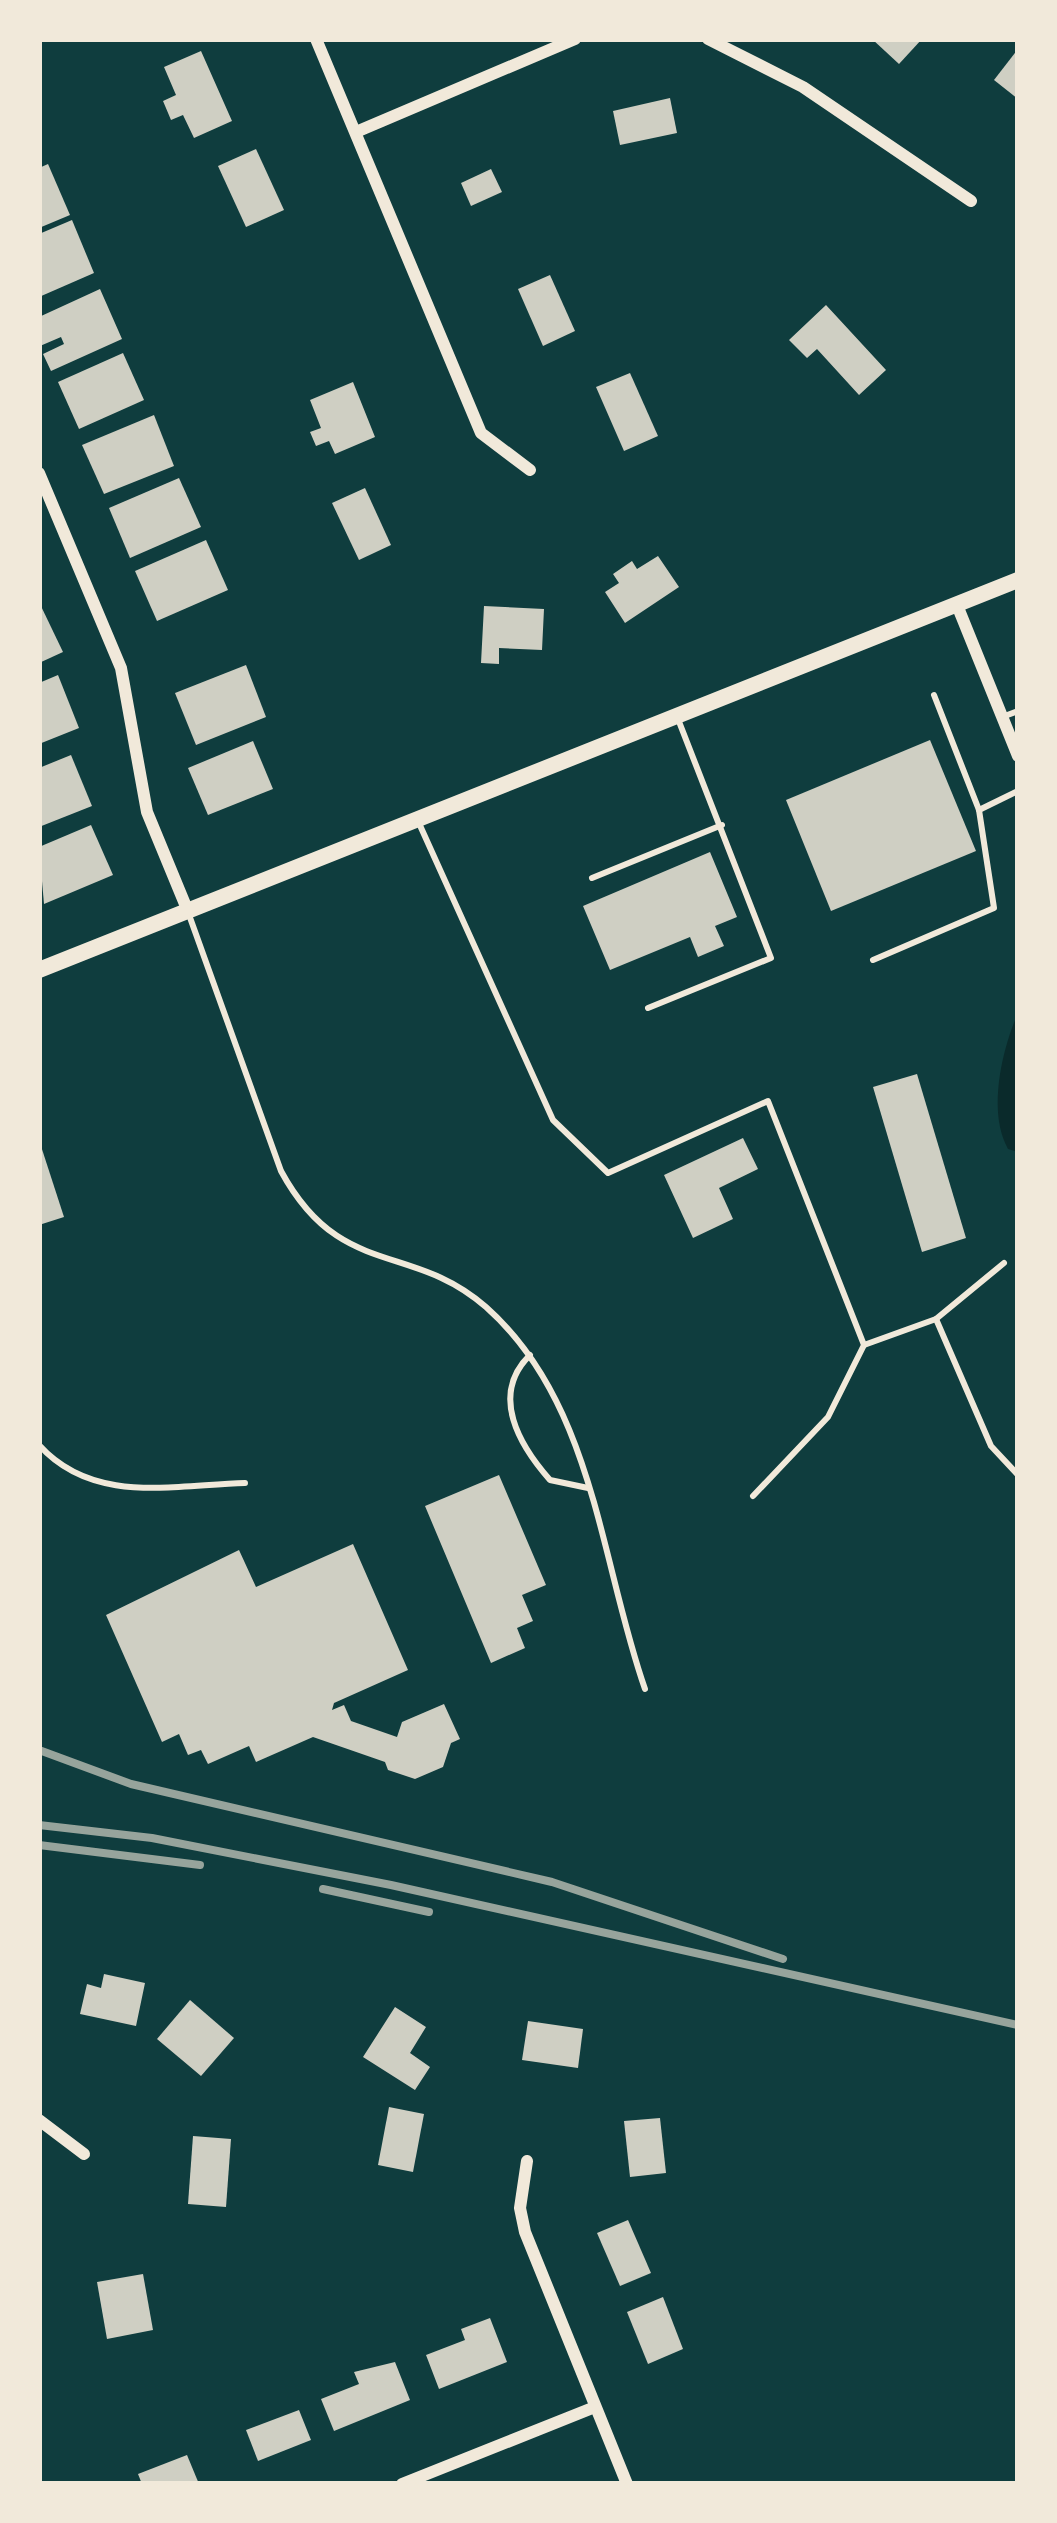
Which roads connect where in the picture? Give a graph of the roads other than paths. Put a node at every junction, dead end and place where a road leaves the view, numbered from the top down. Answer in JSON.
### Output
{"nodes":[{"id":1,"x":316,"y":39,"type":"edge"},
{"id":2,"x":575,"y":39,"type":"edge"},
{"id":3,"x":708,"y":39,"type":"edge"},
{"id":4,"x":356,"y":132,"type":"junction"},
{"id":5,"x":971,"y":201,"type":"dead end"},
{"id":6,"x":530,"y":470,"type":"dead end"},
{"id":7,"x":39,"y":473,"type":"edge"},
{"id":8,"x":1018,"y":580,"type":"edge"},
{"id":9,"x":956,"y":605,"type":"junction"},
{"id":10,"x":934,"y":695,"type":"dead end"},
{"id":11,"x":1018,"y":711,"type":"edge"},
{"id":12,"x":677,"y":716,"type":"junction"},
{"id":13,"x":1002,"y":717,"type":"junction"},
{"id":14,"x":1018,"y":756,"type":"edge"},
{"id":15,"x":1018,"y":791,"type":"edge"},
{"id":16,"x":979,"y":810,"type":"junction"},
{"id":17,"x":416,"y":818,"type":"junction"},
{"id":18,"x":722,"y":825,"type":"junction"},
{"id":19,"x":592,"y":878,"type":"dead end"},
{"id":20,"x":187,"y":909,"type":"junction"},
{"id":21,"x":873,"y":960,"type":"dead end"},
{"id":22,"x":39,"y":970,"type":"edge"},
{"id":23,"x":648,"y":1008,"type":"dead end"},
{"id":24,"x":1004,"y":1263,"type":"dead end"},
{"id":25,"x":936,"y":1319,"type":"junction"},
{"id":26,"x":864,"y":1345,"type":"junction"},
{"id":27,"x":530,"y":1355,"type":"junction"},
{"id":28,"x":39,"y":1445,"type":"edge"},
{"id":29,"x":1018,"y":1475,"type":"edge"},
{"id":30,"x":245,"y":1483,"type":"dead end"},
{"id":31,"x":588,"y":1488,"type":"junction"},
{"id":32,"x":753,"y":1496,"type":"dead end"},
{"id":33,"x":645,"y":1689,"type":"dead end"},
{"id":34,"x":39,"y":2120,"type":"edge"},
{"id":35,"x":84,"y":2153,"type":"dead end"},
{"id":36,"x":527,"y":2161,"type":"dead end"},
{"id":37,"x":595,"y":2407,"type":"junction"},
{"id":38,"x":402,"y":2484,"type":"edge"},
{"id":39,"x":627,"y":2484,"type":"edge"}],
"edges":[{"from":1,"to":4,"type":"street"},
{"from":2,"to":4,"type":"street"},
{"from":3,"to":5,"type":"street"},
{"from":4,"to":6,"type":"street"},
{"from":7,"to":20,"type":"street"},
{"from":8,"to":9,"type":"street"},
{"from":9,"to":12,"type":"street"},
{"from":9,"to":13,"type":"street"},
{"from":10,"to":16,"type":"lane"},
{"from":11,"to":13,"type":"lane"},
{"from":12,"to":17,"type":"street"},
{"from":12,"to":18,"type":"lane"},
{"from":13,"to":14,"type":"street"},
{"from":15,"to":16,"type":"lane"},
{"from":16,"to":21,"type":"lane"},
{"from":17,"to":20,"type":"street"},
{"from":17,"to":26,"type":"lane"},
{"from":18,"to":19,"type":"lane"},
{"from":18,"to":23,"type":"lane"},
{"from":20,"to":22,"type":"street"},
{"from":20,"to":27,"type":"lane"},
{"from":24,"to":25,"type":"lane"},
{"from":25,"to":26,"type":"lane"},
{"from":25,"to":29,"type":"lane"},
{"from":26,"to":32,"type":"lane"},
{"from":27,"to":31,"type":"lane"},
{"from":27,"to":31,"type":"lane"},
{"from":28,"to":30,"type":"lane"},
{"from":31,"to":33,"type":"lane"},
{"from":34,"to":35,"type":"street"},
{"from":36,"to":37,"type":"street"},
{"from":37,"to":38,"type":"street"},
{"from":37,"to":39,"type":"street"}]}
